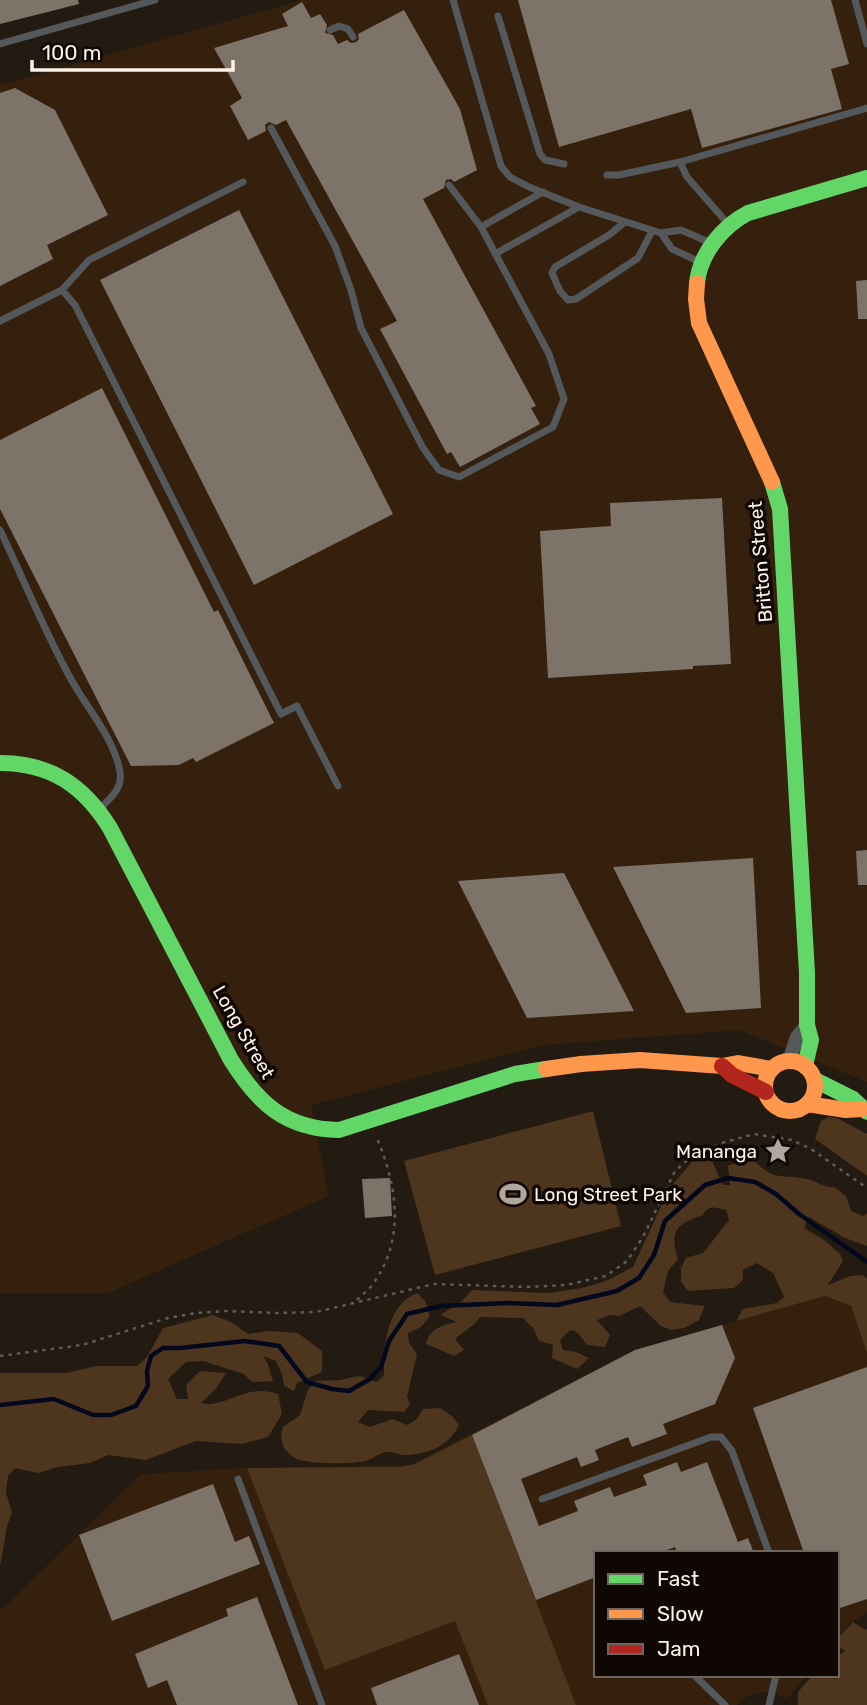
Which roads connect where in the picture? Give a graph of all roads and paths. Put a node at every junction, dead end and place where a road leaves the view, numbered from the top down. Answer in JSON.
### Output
{"nodes":[{"id":1,"x":155,"y":0,"type":"edge"},
{"id":2,"x":453,"y":0,"type":"edge"},
{"id":3,"x":855,"y":0,"type":"edge"},
{"id":4,"x":498,"y":16,"type":"dead end"},
{"id":5,"x":330,"y":30,"type":"dead end"},
{"id":6,"x":353,"y":37,"type":"dead end"},
{"id":7,"x":0,"y":44,"type":"edge"},
{"id":8,"x":867,"y":44,"type":"edge"},
{"id":9,"x":867,"y":108,"type":"edge"},
{"id":10,"x":271,"y":128,"type":"dead end"},
{"id":11,"x":680,"y":162,"type":"junction"},
{"id":12,"x":564,"y":164,"type":"dead end"},
{"id":13,"x":607,"y":175,"type":"dead end"},
{"id":14,"x":867,"y":177,"type":"edge"},
{"id":15,"x":243,"y":182,"type":"dead end"},
{"id":16,"x":449,"y":185,"type":"dead end"},
{"id":17,"x":543,"y":192,"type":"junction"},
{"id":18,"x":579,"y":207,"type":"junction"},
{"id":19,"x":625,"y":222,"type":"junction"},
{"id":20,"x":730,"y":225,"type":"junction"},
{"id":21,"x":481,"y":227,"type":"junction"},
{"id":22,"x":653,"y":231,"type":"junction"},
{"id":23,"x":661,"y":233,"type":"junction"},
{"id":24,"x":713,"y":243,"type":"junction"},
{"id":25,"x":495,"y":254,"type":"junction"},
{"id":26,"x":702,"y":264,"type":"junction"},
{"id":27,"x":62,"y":290,"type":"junction"},
{"id":28,"x":0,"y":321,"type":"edge"},
{"id":29,"x":0,"y":530,"type":"edge"},
{"id":30,"x":0,"y":763,"type":"edge"},
{"id":31,"x":338,"y":786,"type":"dead end"},
{"id":32,"x":99,"y":811,"type":"junction"},
{"id":33,"x":807,"y":1025,"type":"junction"},
{"id":34,"x":789,"y":1060,"type":"junction"},
{"id":35,"x":723,"y":1066,"type":"junction"},
{"id":36,"x":806,"y":1066,"type":"junction"},
{"id":37,"x":771,"y":1069,"type":"junction"},
{"id":38,"x":815,"y":1080,"type":"junction"},
{"id":39,"x":765,"y":1092,"type":"junction"},
{"id":40,"x":807,"y":1104,"type":"junction"},
{"id":41,"x":864,"y":1110,"type":"edge"},
{"id":42,"x":369,"y":1120,"type":"junction"},
{"id":43,"x":867,"y":1188,"type":"edge"},
{"id":44,"x":356,"y":1301,"type":"junction"},
{"id":45,"x":0,"y":1356,"type":"edge"},
{"id":46,"x":238,"y":1479,"type":"dead end"},
{"id":47,"x":542,"y":1499,"type":"dead end"},
{"id":48,"x":768,"y":1551,"type":"edge"},
{"id":49,"x":696,"y":1677,"type":"edge"},
{"id":50,"x":776,"y":1677,"type":"edge"},
{"id":51,"x":322,"y":1705,"type":"edge"},
{"id":52,"x":725,"y":1705,"type":"edge"},
{"id":53,"x":769,"y":1705,"type":"edge"}],
"edges":[{"from":1,"to":7,"type":"lane"},
{"from":2,"to":17,"type":"lane"},
{"from":3,"to":8,"type":"lane"},
{"from":4,"to":12,"type":"lane"},
{"from":5,"to":6,"type":"lane"},
{"from":9,"to":11,"type":"lane"},
{"from":10,"to":25,"type":"lane"},
{"from":11,"to":13,"type":"lane"},
{"from":11,"to":20,"type":"lane"},
{"from":14,"to":20,"type":"street","name":"Britton Street"},
{"from":15,"to":27,"type":"lane"},
{"from":16,"to":21,"type":"lane"},
{"from":17,"to":18,"type":"lane"},
{"from":17,"to":21,"type":"lane"},
{"from":18,"to":19,"type":"lane"},
{"from":18,"to":25,"type":"lane"},
{"from":19,"to":22,"type":"lane"},
{"from":19,"to":22,"type":"lane"},
{"from":20,"to":24,"type":"street","name":"Britton Street"},
{"from":21,"to":25,"type":"lane"},
{"from":22,"to":23,"type":"lane"},
{"from":23,"to":24,"type":"lane"},
{"from":23,"to":26,"type":"lane"},
{"from":24,"to":26,"type":"street","name":"Britton Street"},
{"from":26,"to":33,"type":"street","name":"Britton Street"},
{"from":27,"to":28,"type":"lane"},
{"from":27,"to":31,"type":"lane"},
{"from":29,"to":32,"type":"lane"},
{"from":30,"to":32,"type":"street","name":"Long Street"},
{"from":32,"to":42,"type":"street","name":"Long Street"},
{"from":33,"to":34,"type":"street","name":"Britton Street"},
{"from":33,"to":36,"type":"street","name":"Britton Street"},
{"from":34,"to":36,"type":"street"},
{"from":34,"to":37,"type":"street"},
{"from":35,"to":37,"type":"street","name":"Long Street"},
{"from":35,"to":39,"type":"street","name":"Long Street"},
{"from":35,"to":42,"type":"street","name":"Long Street"},
{"from":36,"to":38,"type":"street"},
{"from":37,"to":39,"type":"street"},
{"from":38,"to":40,"type":"street"},
{"from":38,"to":41,"type":"street"},
{"from":39,"to":40,"type":"street"},
{"from":40,"to":41,"type":"street"},
{"from":42,"to":44,"type":"path"},
{"from":43,"to":44,"type":"path"},
{"from":44,"to":45,"type":"path"},
{"from":46,"to":51,"type":"lane"},
{"from":47,"to":48,"type":"lane"},
{"from":49,"to":52,"type":"lane"},
{"from":50,"to":53,"type":"lane"}]}
